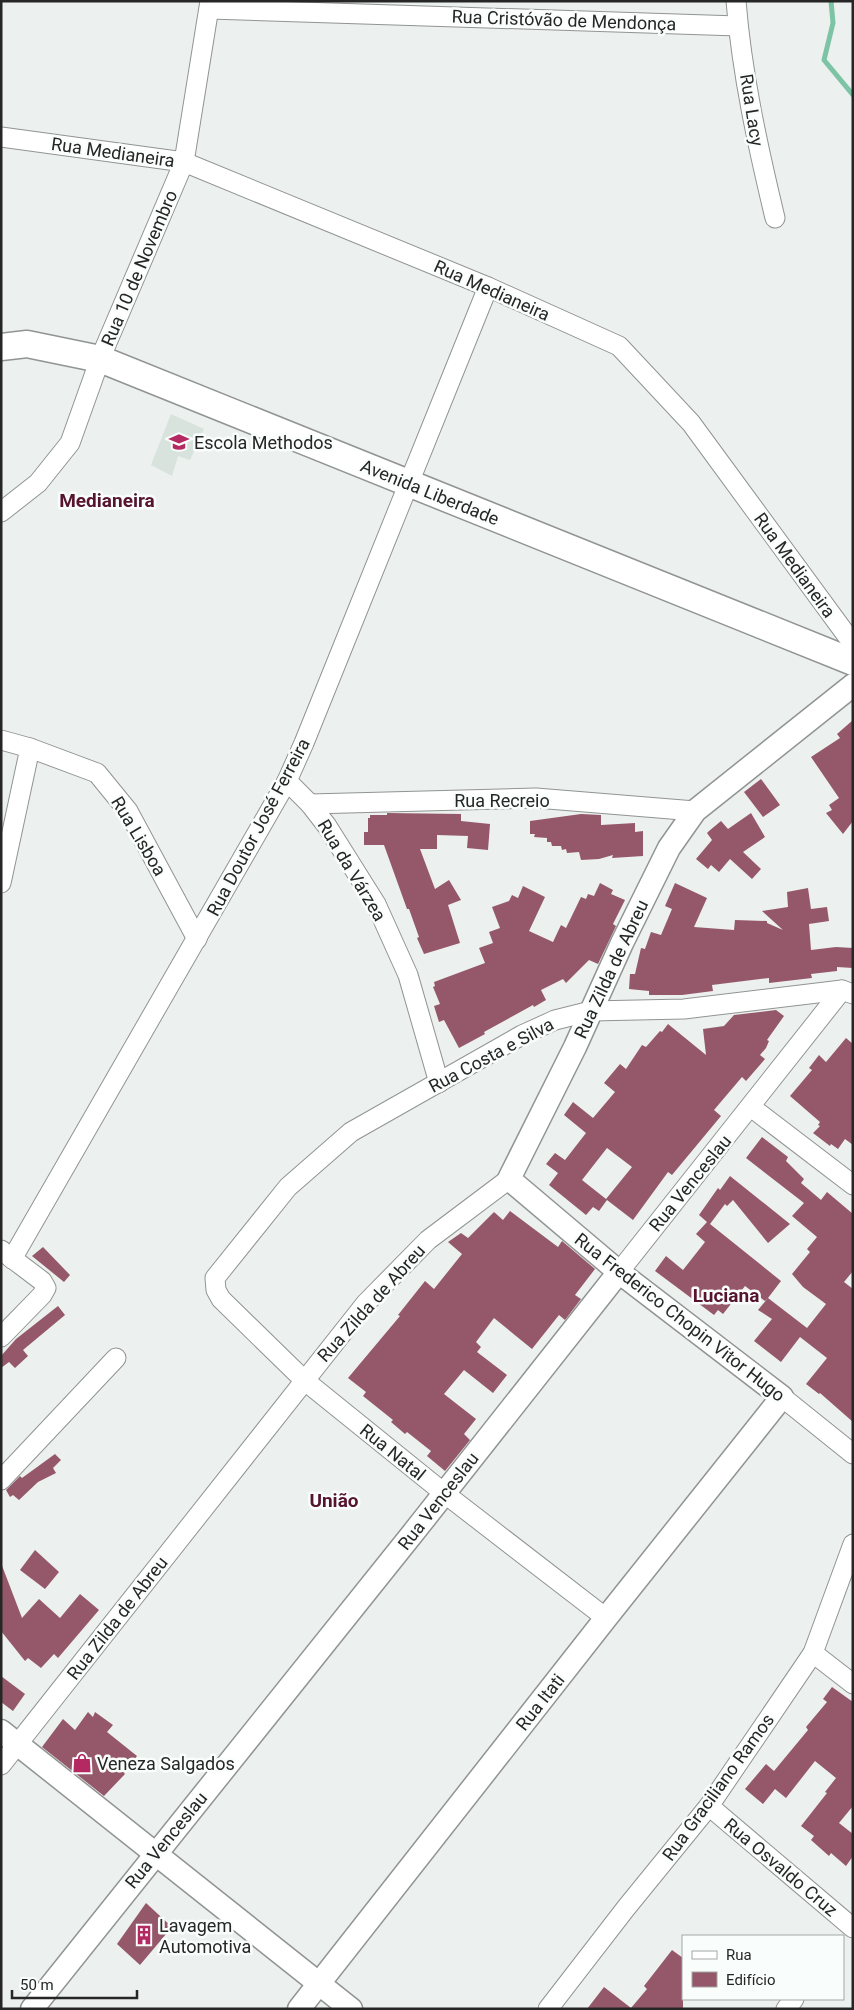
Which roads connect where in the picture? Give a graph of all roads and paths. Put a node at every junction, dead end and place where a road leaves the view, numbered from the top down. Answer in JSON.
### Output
{"nodes":[{"id":1,"x":736,"y":1,"type":"edge"},
{"id":2,"x":210,"y":5,"type":"edge"},
{"id":3,"x":738,"y":26,"type":"junction"},
{"id":4,"x":1,"y":137,"type":"edge"},
{"id":5,"x":184,"y":162,"type":"junction"},
{"id":6,"x":775,"y":218,"type":"dead end"},
{"id":7,"x":488,"y":287,"type":"junction"},
{"id":8,"x":1,"y":347,"type":"edge"},
{"id":9,"x":100,"y":359,"type":"junction"},
{"id":10,"x":408,"y":484,"type":"junction"},
{"id":11,"x":1,"y":512,"type":"edge"},
{"id":12,"x":853,"y":644,"type":"edge"},
{"id":13,"x":853,"y":662,"type":"edge"},
{"id":14,"x":853,"y":685,"type":"edge"},
{"id":15,"x":1,"y":740,"type":"edge"},
{"id":16,"x":30,"y":748,"type":"junction"},
{"id":17,"x":287,"y":781,"type":"junction"},
{"id":18,"x":310,"y":804,"type":"junction"},
{"id":19,"x":695,"y":811,"type":"junction"},
{"id":20,"x":1,"y":884,"type":"edge"},
{"id":21,"x":196,"y":939,"type":"junction"},
{"id":22,"x":847,"y":992,"type":"edge"},
{"id":23,"x":591,"y":1011,"type":"junction"},
{"id":24,"x":439,"y":1082,"type":"junction"},
{"id":25,"x":751,"y":1107,"type":"junction"},
{"id":26,"x":509,"y":1179,"type":"junction"},
{"id":27,"x":853,"y":1185,"type":"edge"},
{"id":28,"x":7,"y":1254,"type":"edge"},
{"id":29,"x":619,"y":1272,"type":"junction"},
{"id":30,"x":216,"y":1290,"type":"joint"},
{"id":31,"x":1,"y":1337,"type":"edge"},
{"id":32,"x":116,"y":1358,"type":"dead end"},
{"id":33,"x":304,"y":1380,"type":"junction"},
{"id":34,"x":782,"y":1397,"type":"junction"},
{"id":35,"x":853,"y":1454,"type":"edge"},
{"id":36,"x":1,"y":1480,"type":"edge"},
{"id":37,"x":444,"y":1493,"type":"junction"},
{"id":38,"x":853,"y":1544,"type":"edge"},
{"id":39,"x":606,"y":1618,"type":"junction"},
{"id":40,"x":814,"y":1653,"type":"junction"},
{"id":41,"x":853,"y":1684,"type":"edge"},
{"id":42,"x":9,"y":1738,"type":"edge"},
{"id":43,"x":1,"y":1765,"type":"edge"},
{"id":44,"x":709,"y":1806,"type":"junction"},
{"id":45,"x":155,"y":1852,"type":"junction"},
{"id":46,"x":849,"y":1930,"type":"edge"},
{"id":47,"x":319,"y":1984,"type":"junction"},
{"id":48,"x":32,"y":2009,"type":"edge"},
{"id":49,"x":299,"y":2009,"type":"edge"},
{"id":50,"x":351,"y":2009,"type":"edge"},
{"id":51,"x":548,"y":2009,"type":"edge"}],
"edges":[{"from":1,"to":3,"type":"street","name":"Rua Lacy"},
{"from":2,"to":3,"type":"street","name":"Rua Cristóvão de Mendonça"},
{"from":2,"to":5,"type":"street","name":"Rua 10 de Novembro"},
{"from":3,"to":6,"type":"street","name":"Rua Lacy"},
{"from":4,"to":5,"type":"street","name":"Rua Medianeira"},
{"from":5,"to":7,"type":"street","name":"Rua Medianeira"},
{"from":5,"to":9,"type":"street","name":"Rua 10 de Novembro"},
{"from":7,"to":10,"type":"street","name":"Rua Doutor José Ferreira"},
{"from":7,"to":12,"type":"street","name":"Rua Medianeira"},
{"from":8,"to":9,"type":"main road","name":"Avenida Liberdade"},
{"from":9,"to":10,"type":"main road","name":"Avenida Liberdade"},
{"from":9,"to":11,"type":"street","name":"Rua 10 de Novembro"},
{"from":10,"to":13,"type":"main road","name":"Avenida Liberdade"},
{"from":10,"to":17,"type":"street","name":"Rua Doutor José Ferreira"},
{"from":14,"to":19,"type":"street","name":"Rua Zilda de Abreu"},
{"from":15,"to":16,"type":"street","name":"Rua Lisboa"},
{"from":16,"to":20,"type":"street"},
{"from":16,"to":21,"type":"street","name":"Rua Lisboa"},
{"from":17,"to":18,"type":"street","name":"Rua da Várzea"},
{"from":17,"to":21,"type":"street","name":"Rua Doutor José Ferreira"},
{"from":18,"to":19,"type":"street","name":"Rua Recreio"},
{"from":18,"to":24,"type":"street","name":"Rua da Várzea"},
{"from":19,"to":23,"type":"street","name":"Rua Zilda de Abreu"},
{"from":21,"to":28,"type":"street","name":"Rua Doutor José Ferreira"},
{"from":22,"to":23,"type":"street","name":"Rua Costa e Silva"},
{"from":22,"to":25,"type":"street","name":"Rua Venceslau"},
{"from":23,"to":24,"type":"street","name":"Rua Costa e Silva"},
{"from":23,"to":26,"type":"street","name":"Rua Zilda de Abreu"},
{"from":24,"to":30,"type":"street","name":"Rua Costa e Silva"},
{"from":25,"to":27,"type":"street"},
{"from":25,"to":29,"type":"street","name":"Rua Venceslau"},
{"from":26,"to":29,"type":"street","name":"Rua Frederico Chopin Vitor Hugo"},
{"from":26,"to":33,"type":"street","name":"Rua Zilda de Abreu"},
{"from":28,"to":31,"type":"street"},
{"from":29,"to":34,"type":"street","name":"Rua Frederico Chopin Vitor Hugo"},
{"from":29,"to":37,"type":"street","name":"Rua Venceslau"},
{"from":30,"to":33,"type":"street","name":"Rua Natal"},
{"from":32,"to":36,"type":"street"},
{"from":33,"to":37,"type":"street","name":"Rua Natal"},
{"from":33,"to":42,"type":"street","name":"Rua Zilda de Abreu"},
{"from":34,"to":35,"type":"street","name":"Rua Frederico Chopin Vitor Hugo"},
{"from":34,"to":39,"type":"street","name":"Rua Itati"},
{"from":37,"to":39,"type":"street","name":"Rua Natal"},
{"from":37,"to":45,"type":"street","name":"Rua Venceslau"},
{"from":38,"to":40,"type":"street","name":"Rua Graciliano Ramos"},
{"from":39,"to":47,"type":"street","name":"Rua Itati"},
{"from":40,"to":41,"type":"street"},
{"from":40,"to":44,"type":"street","name":"Rua Graciliano Ramos"},
{"from":42,"to":43,"type":"street","name":"Rua Zilda de Abreu"},
{"from":42,"to":45,"type":"street"},
{"from":44,"to":46,"type":"street","name":"Rua Osvaldo Cruz"},
{"from":44,"to":51,"type":"street","name":"Rua Graciliano Ramos"},
{"from":45,"to":47,"type":"street"},
{"from":45,"to":48,"type":"street","name":"Rua Venceslau"},
{"from":47,"to":49,"type":"street","name":"Rua Itati"},
{"from":47,"to":50,"type":"street"}]}
